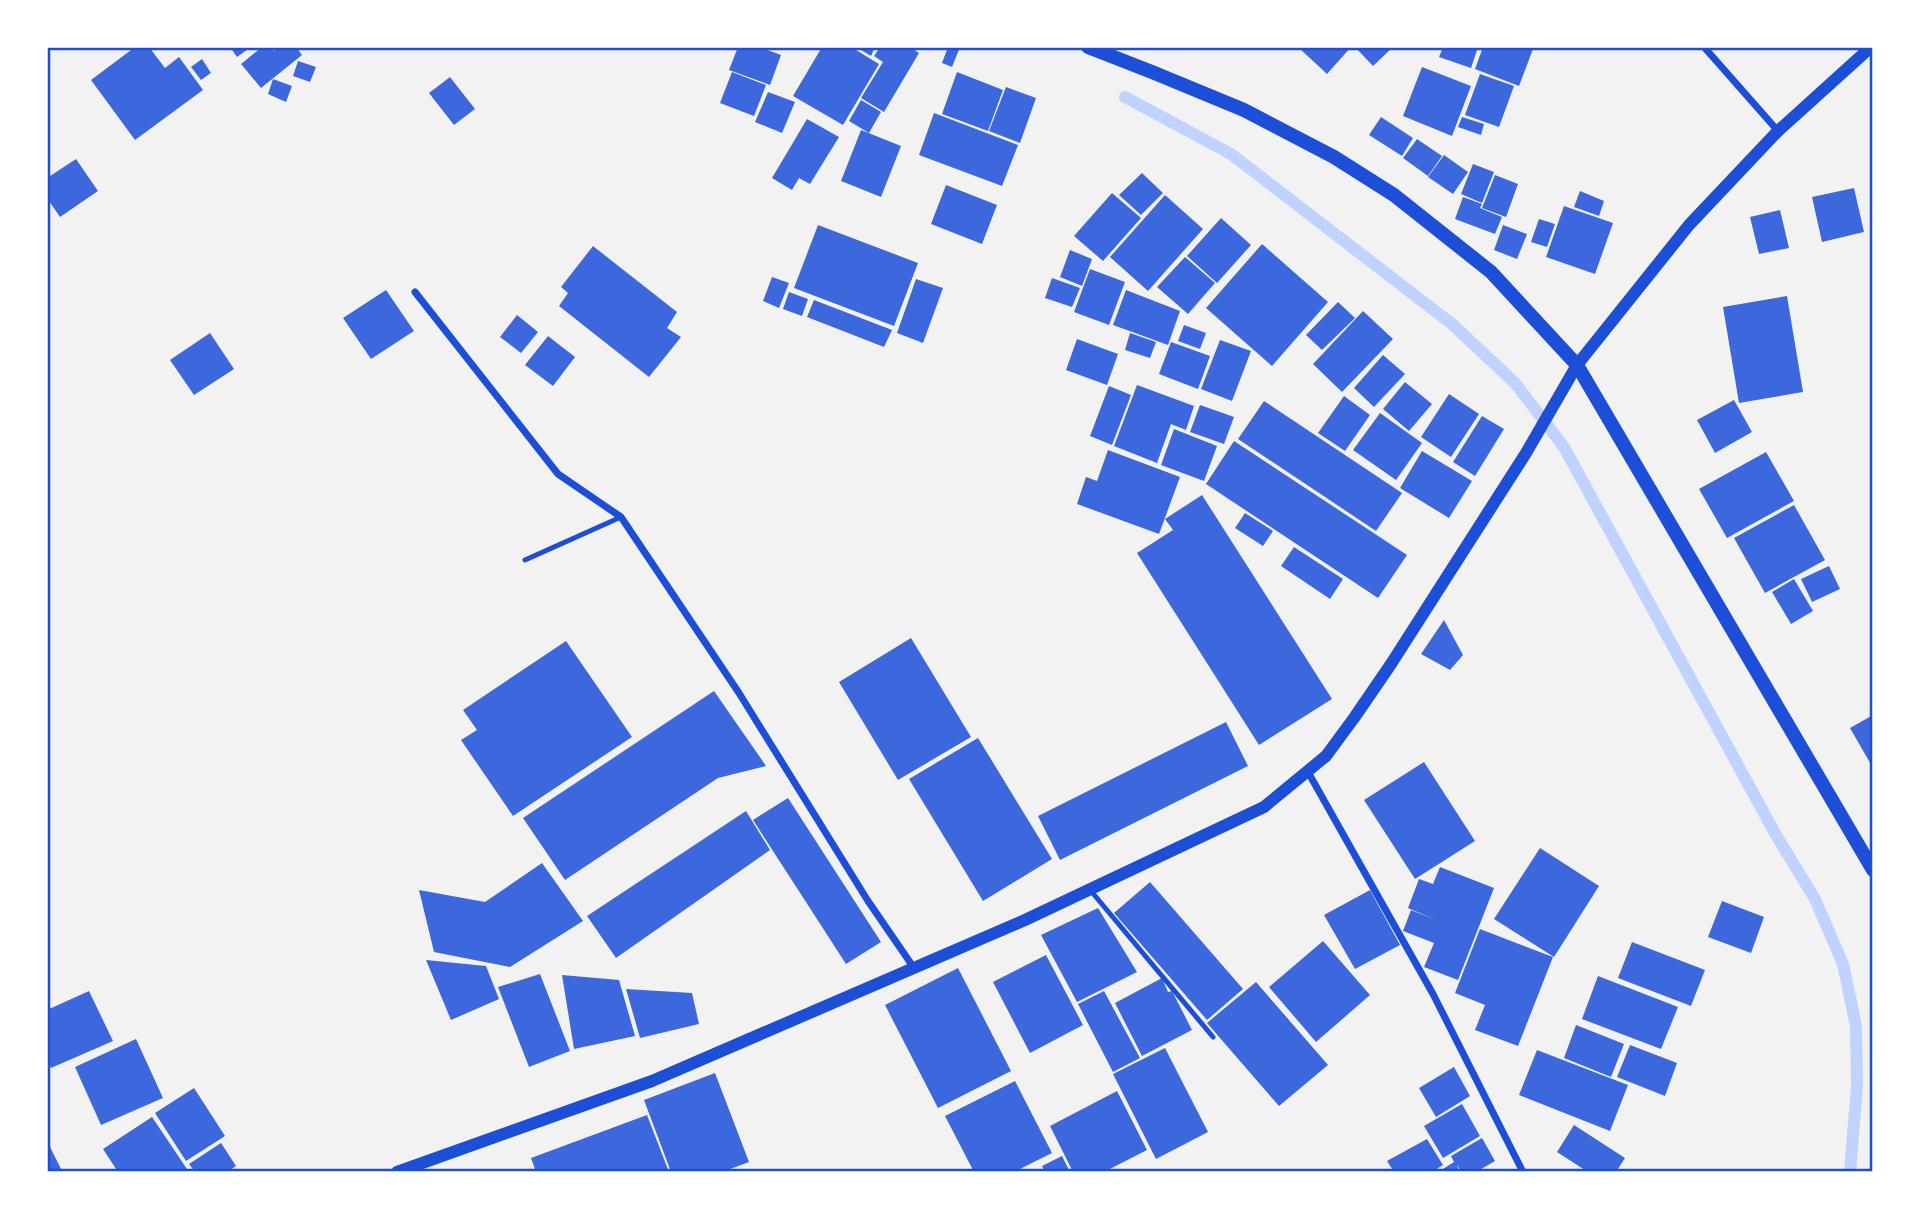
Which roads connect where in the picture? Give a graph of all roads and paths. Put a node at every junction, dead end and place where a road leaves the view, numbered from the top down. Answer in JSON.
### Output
{"nodes":[{"id":1,"x":1088,"y":47,"type":"edge"},
{"id":2,"x":1704,"y":47,"type":"edge"},
{"id":3,"x":1871,"y":47,"type":"edge"},
{"id":4,"x":1778,"y":131,"type":"junction"},
{"id":5,"x":415,"y":292,"type":"dead end"},
{"id":6,"x":1577,"y":365,"type":"junction"},
{"id":7,"x":621,"y":517,"type":"junction"},
{"id":8,"x":525,"y":560,"type":"dead end"},
{"id":9,"x":1308,"y":772,"type":"junction"},
{"id":10,"x":1873,"y":870,"type":"edge"},
{"id":11,"x":1090,"y":889,"type":"junction"},
{"id":12,"x":914,"y":968,"type":"junction"},
{"id":13,"x":1213,"y":1037,"type":"dead end"},
{"id":14,"x":397,"y":1172,"type":"edge"},
{"id":15,"x":1523,"y":1172,"type":"edge"}],
"edges":[{"from":1,"to":6,"type":"main road"},
{"from":2,"to":4,"type":"street"},
{"from":3,"to":4,"type":"street"},
{"from":4,"to":6,"type":"street"},
{"from":5,"to":7,"type":"street"},
{"from":6,"to":9,"type":"street"},
{"from":6,"to":10,"type":"main road"},
{"from":7,"to":8,"type":"lane"},
{"from":7,"to":12,"type":"street"},
{"from":9,"to":11,"type":"street"},
{"from":9,"to":15,"type":"street"},
{"from":11,"to":12,"type":"street"},
{"from":11,"to":13,"type":"lane"},
{"from":12,"to":14,"type":"street"}]}
